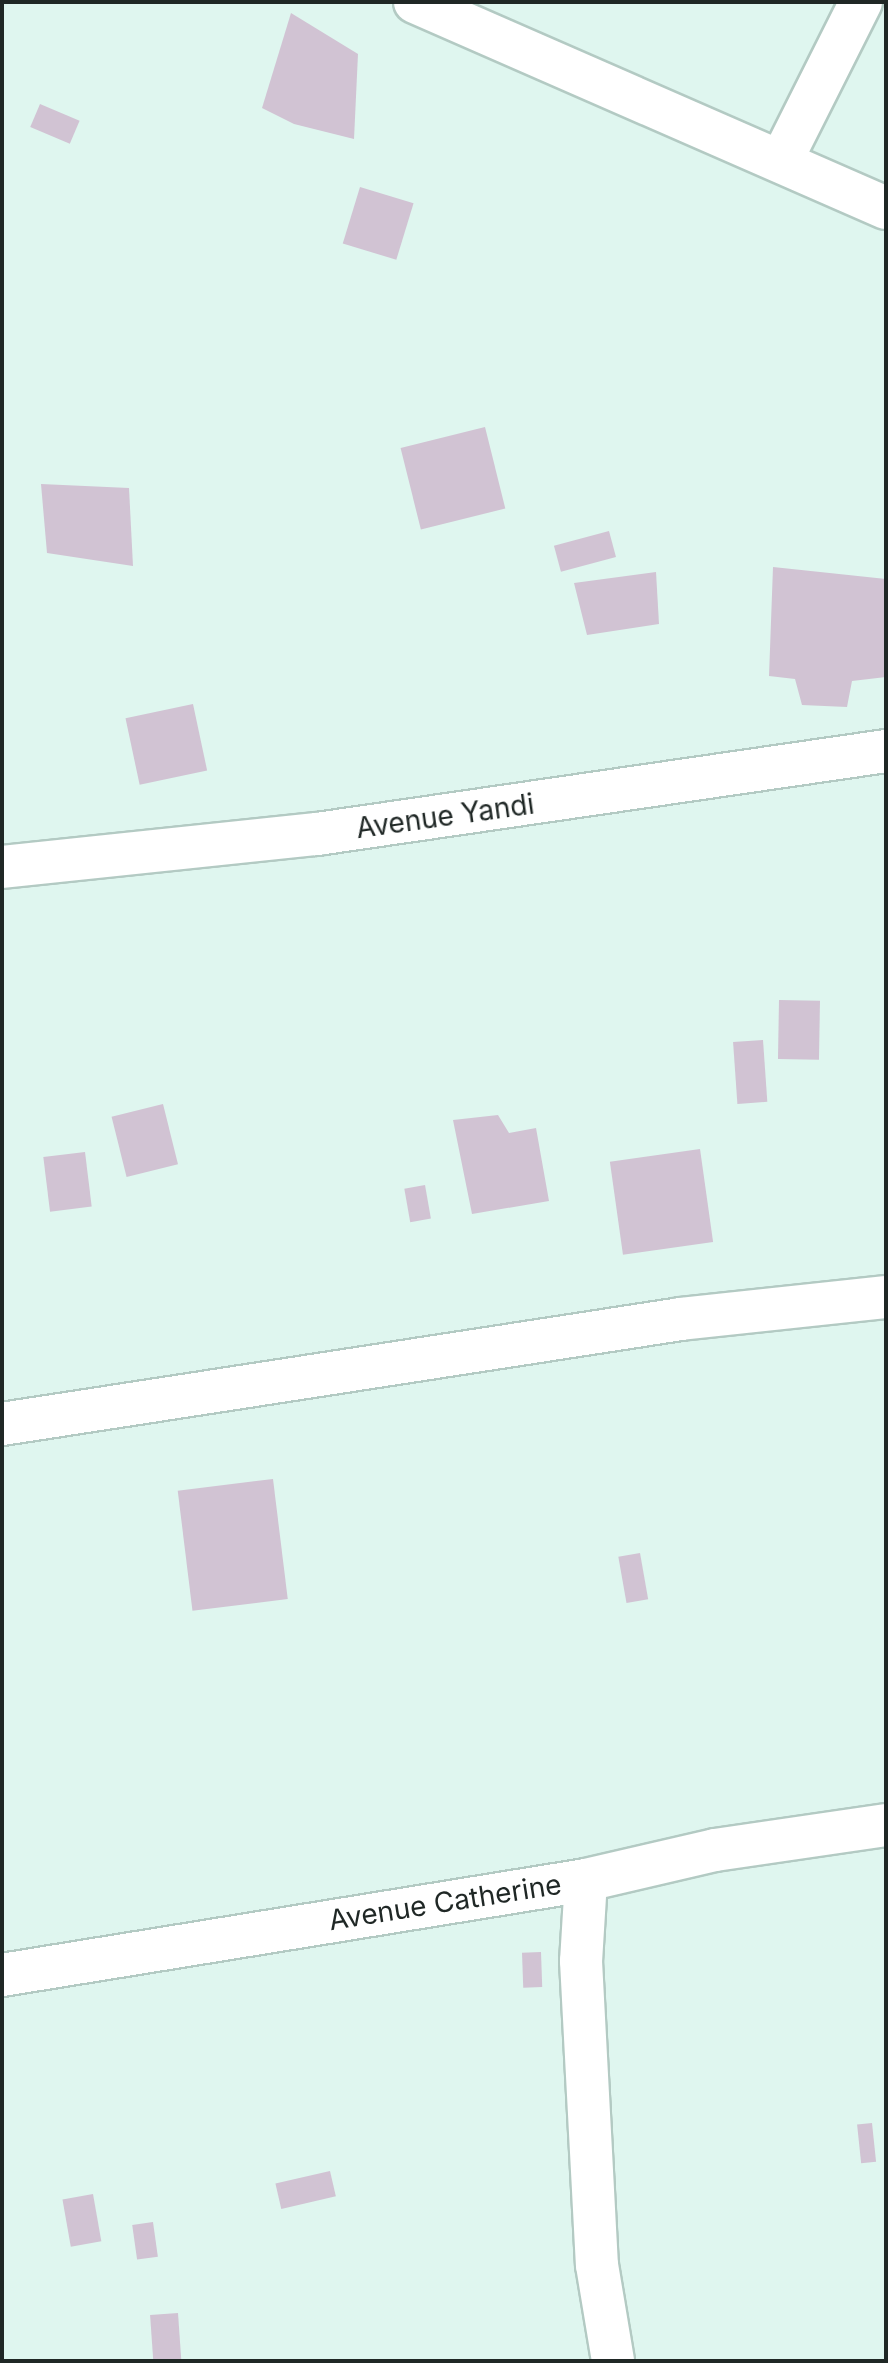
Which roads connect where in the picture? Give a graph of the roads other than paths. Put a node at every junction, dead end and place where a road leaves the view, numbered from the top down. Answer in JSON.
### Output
{"nodes":[{"id":1,"x":415,"y":2,"type":"edge"},
{"id":2,"x":861,"y":2,"type":"edge"},
{"id":3,"x":781,"y":161,"type":"junction"},
{"id":4,"x":886,"y":208,"type":"edge"},
{"id":5,"x":886,"y":751,"type":"edge"},
{"id":6,"x":2,"y":867,"type":"edge"},
{"id":7,"x":886,"y":1297,"type":"edge"},
{"id":8,"x":2,"y":1424,"type":"edge"},
{"id":9,"x":886,"y":1825,"type":"edge"},
{"id":10,"x":586,"y":1880,"type":"junction"},
{"id":11,"x":2,"y":1975,"type":"edge"},
{"id":12,"x":613,"y":2361,"type":"edge"}],
"edges":[{"from":1,"to":3,"type":"street"},
{"from":2,"to":3,"type":"street"},
{"from":3,"to":4,"type":"street"},
{"from":5,"to":6,"type":"street","name":"Avenue Yandi"},
{"from":7,"to":8,"type":"street"},
{"from":9,"to":10,"type":"street","name":"Avenue Catherine"},
{"from":10,"to":11,"type":"street","name":"Avenue Catherine"},
{"from":10,"to":12,"type":"street"}]}
